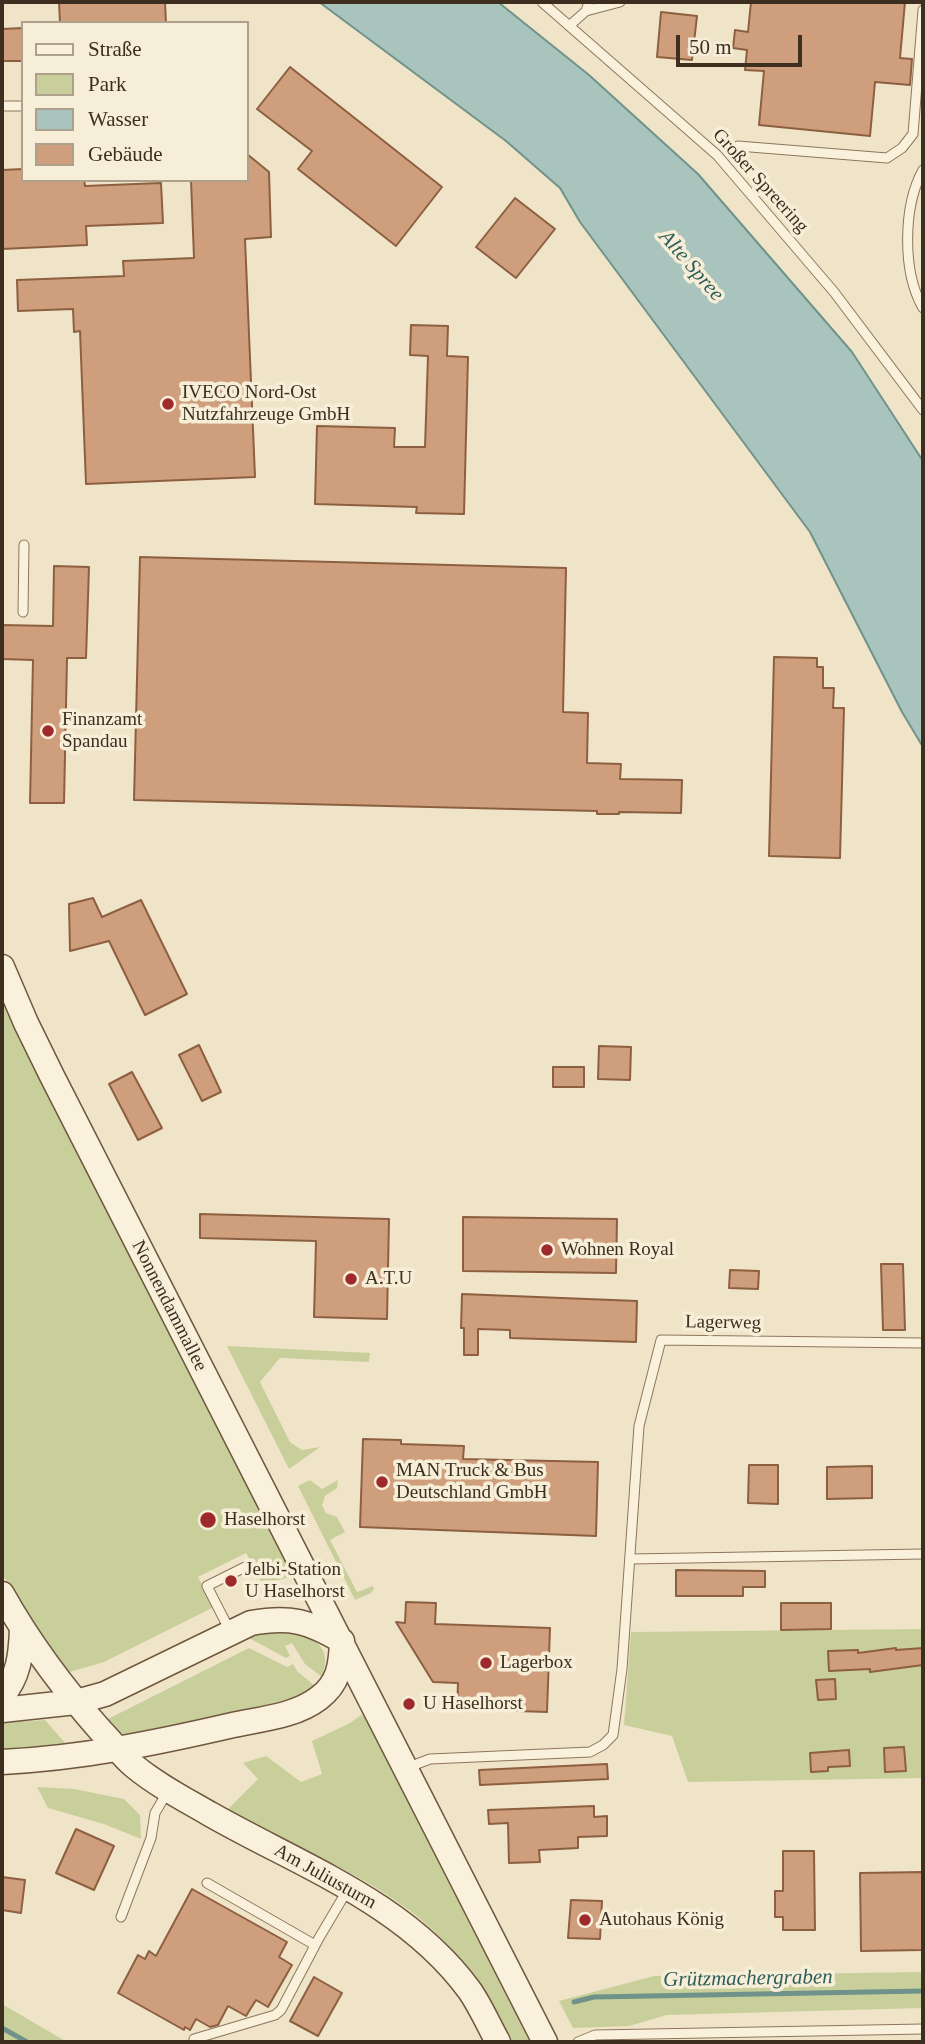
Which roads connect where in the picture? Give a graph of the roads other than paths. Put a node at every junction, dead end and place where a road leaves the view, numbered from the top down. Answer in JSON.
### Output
{"nodes":[{"id":1,"x":542,"y":2,"type":"edge"},
{"id":2,"x":620,"y":2,"type":"edge"},
{"id":3,"x":588,"y":6,"type":"edge"},
{"id":4,"x":923,"y":10,"type":"edge"},
{"id":5,"x":569,"y":26,"type":"junction"},
{"id":6,"x":2,"y":106,"type":"edge"},
{"id":7,"x":21,"y":106,"type":"edge"},
{"id":8,"x":738,"y":146,"type":"dead end"},
{"id":9,"x":923,"y":170,"type":"edge"},
{"id":10,"x":923,"y":308,"type":"edge"},
{"id":11,"x":923,"y":410,"type":"edge"},
{"id":12,"x":24,"y":545,"type":"dead end"},
{"id":13,"x":23,"y":612,"type":"dead end"},
{"id":14,"x":2,"y":967,"type":"edge"},
{"id":15,"x":923,"y":1343,"type":"edge"},
{"id":16,"x":923,"y":1554,"type":"edge"},
{"id":17,"x":631,"y":1559,"type":"junction"},
{"id":18,"x":247,"y":1566,"type":"dead end"},
{"id":19,"x":2,"y":1594,"type":"edge"},
{"id":20,"x":22,"y":1629,"type":"junction"},
{"id":21,"x":231,"y":1633,"type":"junction"},
{"id":22,"x":342,"y":1641,"type":"junction"},
{"id":23,"x":2,"y":1696,"type":"edge"},
{"id":24,"x":76,"y":1702,"type":"junction"},
{"id":25,"x":2,"y":1710,"type":"edge"},
{"id":26,"x":118,"y":1749,"type":"junction"},
{"id":27,"x":2,"y":1762,"type":"edge"},
{"id":28,"x":406,"y":1768,"type":"junction"},
{"id":29,"x":169,"y":1790,"type":"junction"},
{"id":30,"x":207,"y":1883,"type":"dead end"},
{"id":31,"x":349,"y":1888,"type":"junction"},
{"id":32,"x":121,"y":1917,"type":"dead end"},
{"id":33,"x":315,"y":1945,"type":"junction"},
{"id":34,"x":923,"y":2029,"type":"edge"},
{"id":35,"x":194,"y":2039,"type":"dead end"},
{"id":36,"x":497,"y":2041,"type":"edge"},
{"id":37,"x":545,"y":2042,"type":"edge"},
{"id":38,"x":578,"y":2042,"type":"edge"}],
"edges":[{"from":1,"to":5,"type":"lane","name":"Großer Spreering"},
{"from":2,"to":3,"type":"lane"},
{"from":3,"to":5,"type":"lane"},
{"from":4,"to":8,"type":"lane"},
{"from":5,"to":11,"type":"lane","name":"Großer Spreering"},
{"from":6,"to":7,"type":"lane"},
{"from":9,"to":10,"type":"lane"},
{"from":12,"to":13,"type":"lane"},
{"from":14,"to":22,"type":"main road","name":"Nonnendammallee"},
{"from":15,"to":17,"type":"lane","name":"Lagerweg"},
{"from":16,"to":17,"type":"lane"},
{"from":17,"to":28,"type":"lane","name":"Lagerweg"},
{"from":18,"to":21,"type":"lane"},
{"from":19,"to":20,"type":"main road"},
{"from":20,"to":23,"type":"main road"},
{"from":20,"to":24,"type":"main road"},
{"from":21,"to":22,"type":"main road"},
{"from":21,"to":24,"type":"main road"},
{"from":22,"to":26,"type":"main road"},
{"from":22,"to":28,"type":"main road"},
{"from":24,"to":25,"type":"main road"},
{"from":24,"to":26,"type":"main road","name":"Am Juliusturm"},
{"from":26,"to":27,"type":"main road"},
{"from":26,"to":29,"type":"main road","name":"Am Juliusturm"},
{"from":28,"to":37,"type":"main road"},
{"from":29,"to":31,"type":"main road","name":"Am Juliusturm"},
{"from":29,"to":32,"type":"lane"},
{"from":30,"to":33,"type":"lane"},
{"from":31,"to":33,"type":"lane"},
{"from":31,"to":36,"type":"main road","name":"Am Juliusturm"},
{"from":33,"to":35,"type":"lane"},
{"from":34,"to":38,"type":"lane"}]}
